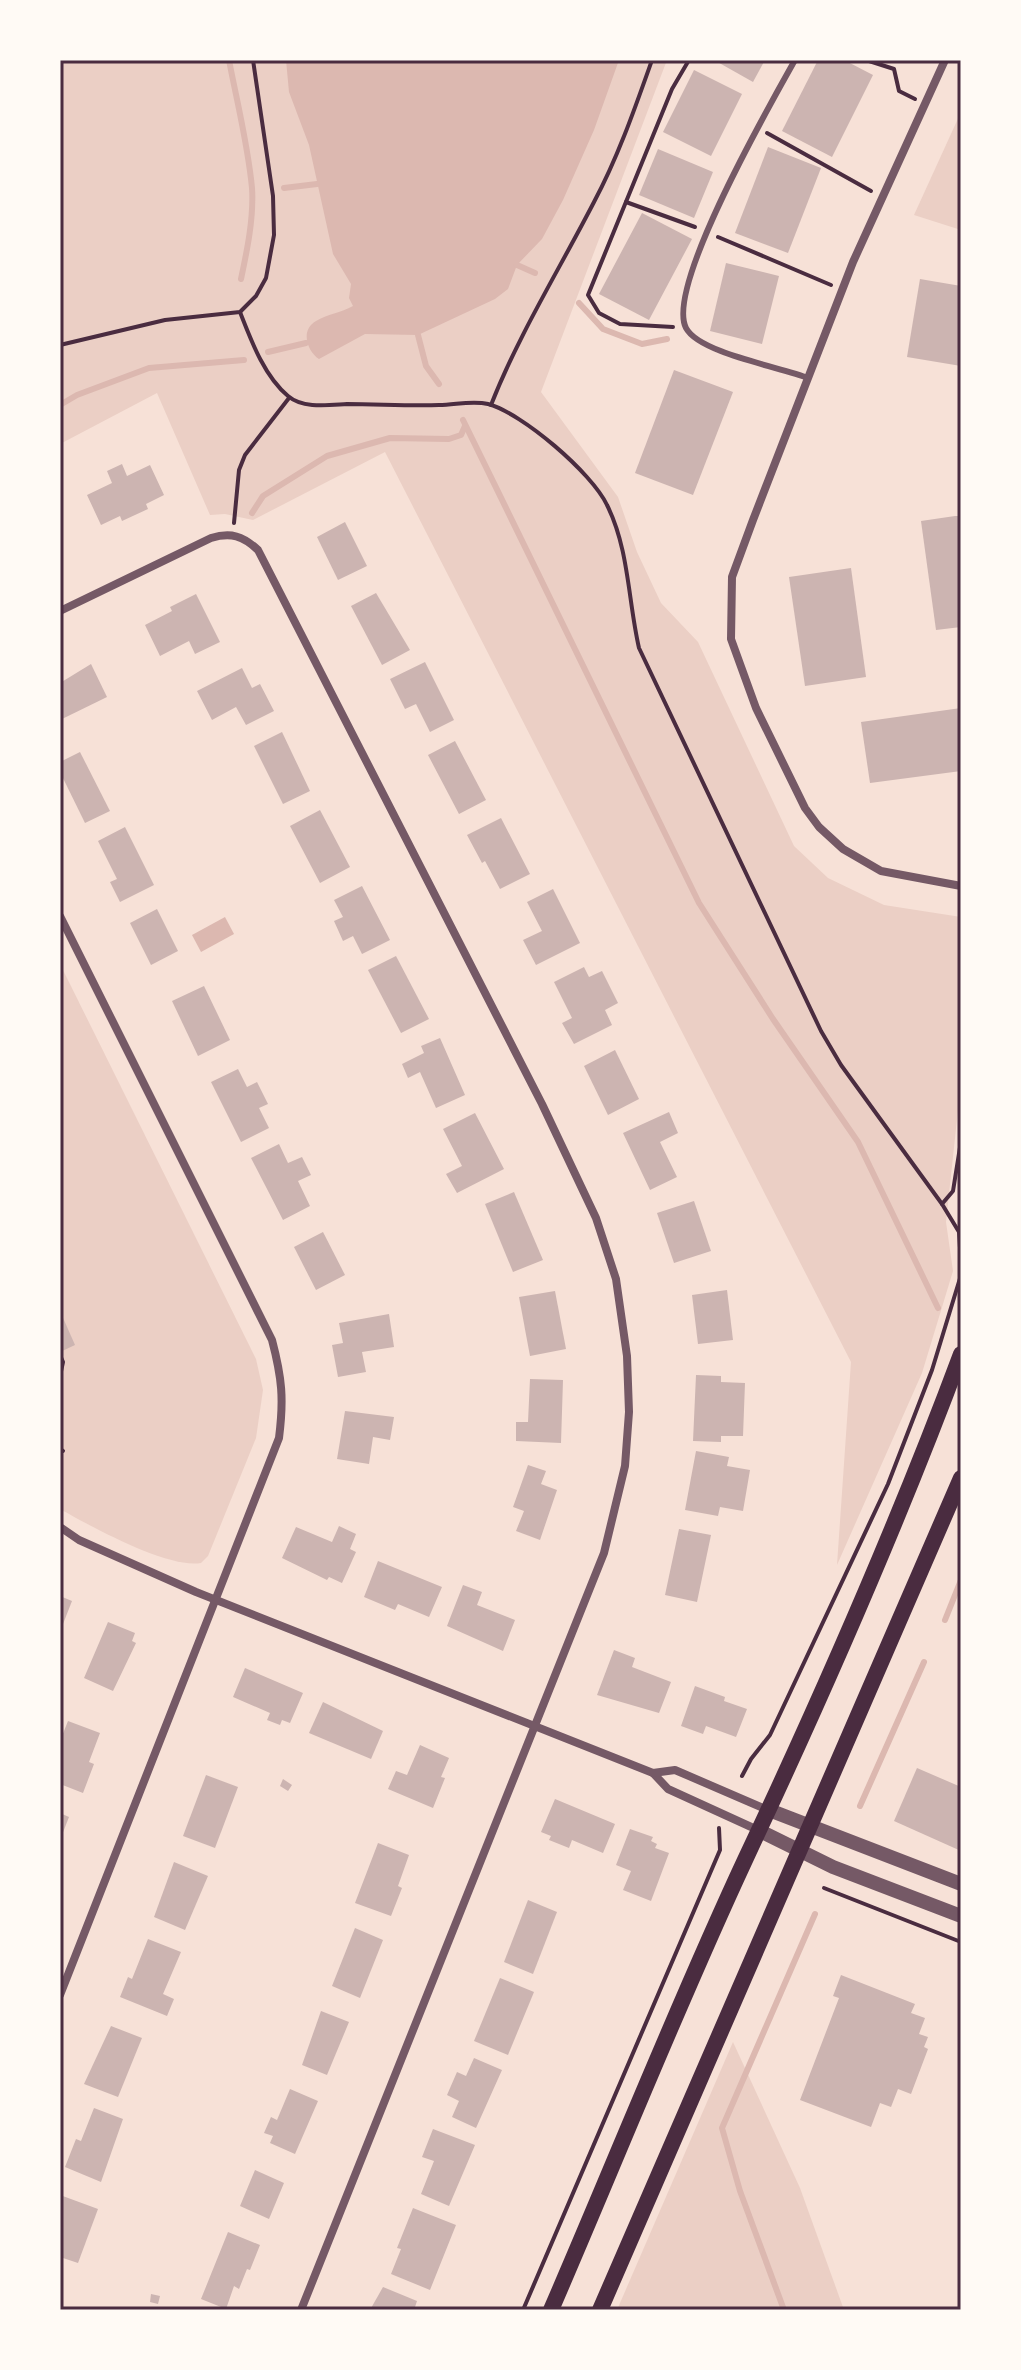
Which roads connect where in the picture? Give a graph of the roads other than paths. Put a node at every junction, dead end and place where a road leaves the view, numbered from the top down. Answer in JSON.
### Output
{"nodes":[{"id":1,"x":795,"y":60,"type":"edge"},
{"id":2,"x":945,"y":60,"type":"edge"},
{"id":3,"x":808,"y":378,"type":"junction"},
{"id":4,"x":60,"y":611,"type":"edge"},
{"id":5,"x":961,"y":886,"type":"edge"},
{"id":6,"x":60,"y":916,"type":"edge"},
{"id":7,"x":961,"y":1354,"type":"edge"},
{"id":8,"x":961,"y":1478,"type":"edge"},
{"id":9,"x":60,"y":1527,"type":"edge"},
{"id":10,"x":217,"y":1600,"type":"junction"},
{"id":11,"x":535,"y":1726,"type":"junction"},
{"id":12,"x":653,"y":1773,"type":"junction"},
{"id":13,"x":769,"y":1810,"type":"junction"},
{"id":14,"x":810,"y":1827,"type":"junction"},
{"id":15,"x":760,"y":1831,"type":"junction"},
{"id":16,"x":799,"y":1850,"type":"junction"},
{"id":17,"x":961,"y":1884,"type":"edge"},
{"id":18,"x":961,"y":1916,"type":"edge"},
{"id":19,"x":60,"y":1995,"type":"edge"},
{"id":20,"x":301,"y":2310,"type":"edge"},
{"id":21,"x":551,"y":2310,"type":"edge"},
{"id":22,"x":600,"y":2310,"type":"edge"}],
"edges":[{"from":1,"to":3,"type":"lane"},
{"from":2,"to":3,"type":"street"},
{"from":3,"to":5,"type":"street"},
{"from":4,"to":11,"type":"street"},
{"from":6,"to":10,"type":"street"},
{"from":7,"to":13,"type":"main road"},
{"from":8,"to":14,"type":"main road"},
{"from":9,"to":10,"type":"street"},
{"from":10,"to":11,"type":"street"},
{"from":10,"to":19,"type":"street"},
{"from":11,"to":12,"type":"street"},
{"from":11,"to":20,"type":"street"},
{"from":12,"to":13,"type":"street"},
{"from":12,"to":15,"type":"street"},
{"from":13,"to":14,"type":"street"},
{"from":13,"to":15,"type":"main road"},
{"from":14,"to":16,"type":"main road"},
{"from":14,"to":17,"type":"street"},
{"from":15,"to":16,"type":"street"},
{"from":15,"to":21,"type":"main road"},
{"from":16,"to":18,"type":"street"},
{"from":16,"to":22,"type":"main road"}]}
